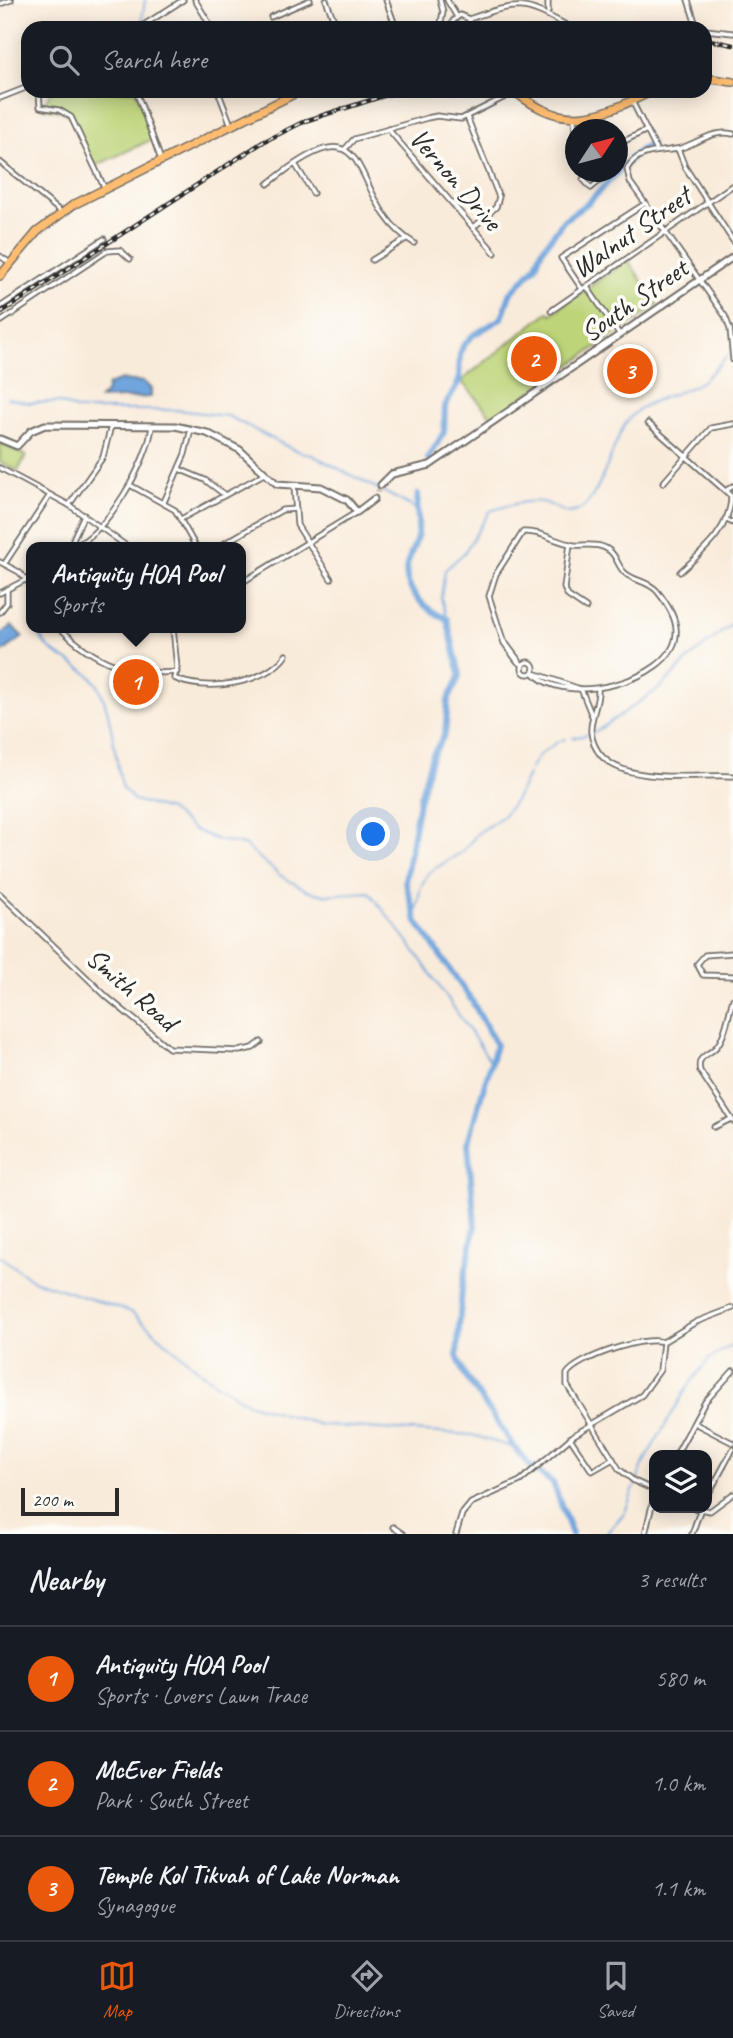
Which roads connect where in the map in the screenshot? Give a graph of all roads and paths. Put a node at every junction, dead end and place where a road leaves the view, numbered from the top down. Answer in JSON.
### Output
{"nodes":[{"id":1,"x":11,"y":0,"type":"edge"},
{"id":2,"x":183,"y":0,"type":"edge"},
{"id":3,"x":195,"y":0,"type":"edge"},
{"id":4,"x":310,"y":0,"type":"edge"},
{"id":5,"x":326,"y":0,"type":"edge"},
{"id":6,"x":386,"y":0,"type":"edge"},
{"id":7,"x":440,"y":0,"type":"edge"},
{"id":8,"x":447,"y":0,"type":"edge"},
{"id":9,"x":548,"y":0,"type":"edge"},
{"id":10,"x":688,"y":0,"type":"edge"},
{"id":11,"x":0,"y":4,"type":"edge"},
{"id":12,"x":548,"y":12,"type":"junction"},
{"id":13,"x":271,"y":17,"type":"dead end"},
{"id":14,"x":457,"y":17,"type":"junction"},
{"id":15,"x":469,"y":19,"type":"joint"},
{"id":16,"x":150,"y":21,"type":"edge"},
{"id":17,"x":208,"y":21,"type":"edge"},
{"id":18,"x":334,"y":21,"type":"edge"},
{"id":19,"x":394,"y":21,"type":"edge"},
{"id":20,"x":441,"y":21,"type":"edge"},
{"id":21,"x":456,"y":21,"type":"edge"},
{"id":22,"x":562,"y":21,"type":"edge"},
{"id":23,"x":694,"y":21,"type":"edge"},
{"id":24,"x":712,"y":31,"type":"edge"},
{"id":25,"x":733,"y":33,"type":"edge"},
{"id":26,"x":712,"y":79,"type":"edge"},
{"id":27,"x":733,"y":82,"type":"edge"},
{"id":28,"x":21,"y":90,"type":"edge"},
{"id":29,"x":0,"y":97,"type":"edge"},
{"id":30,"x":39,"y":98,"type":"edge"},
{"id":31,"x":139,"y":98,"type":"edge"},
{"id":32,"x":220,"y":98,"type":"edge"},
{"id":33,"x":286,"y":98,"type":"edge"},
{"id":34,"x":503,"y":98,"type":"edge"},
{"id":35,"x":523,"y":98,"type":"edge"},
{"id":36,"x":638,"y":98,"type":"edge"},
{"id":37,"x":632,"y":101,"type":"junction"},
{"id":38,"x":467,"y":117,"type":"junction"},
{"id":39,"x":574,"y":118,"type":"joint"},
{"id":40,"x":230,"y":125,"type":"junction"},
{"id":41,"x":388,"y":130,"type":"junction"},
{"id":42,"x":647,"y":130,"type":"junction"},
{"id":43,"x":733,"y":134,"type":"edge"},
{"id":44,"x":628,"y":139,"type":"edge"},
{"id":45,"x":345,"y":149,"type":"junction"},
{"id":46,"x":656,"y":149,"type":"junction"},
{"id":47,"x":678,"y":149,"type":"junction"},
{"id":48,"x":161,"y":160,"type":"junction"},
{"id":49,"x":0,"y":162,"type":"edge"},
{"id":50,"x":295,"y":163,"type":"junction"},
{"id":51,"x":268,"y":184,"type":"dead end"},
{"id":52,"x":733,"y":184,"type":"edge"},
{"id":53,"x":104,"y":188,"type":"junction"},
{"id":54,"x":313,"y":192,"type":"dead end"},
{"id":55,"x":646,"y":203,"type":"junction"},
{"id":56,"x":706,"y":203,"type":"junction"},
{"id":57,"x":61,"y":212,"type":"junction"},
{"id":58,"x":473,"y":228,"type":"junction"},
{"id":59,"x":666,"y":231,"type":"junction"},
{"id":60,"x":104,"y":239,"type":"dead end"},
{"id":61,"x":406,"y":239,"type":"junction"},
{"id":62,"x":733,"y":241,"type":"edge"},
{"id":63,"x":414,"y":243,"type":"dead end"},
{"id":64,"x":495,"y":253,"type":"dead end"},
{"id":65,"x":0,"y":256,"type":"edge"},
{"id":66,"x":733,"y":257,"type":"edge"},
{"id":67,"x":130,"y":259,"type":"dead end"},
{"id":68,"x":372,"y":260,"type":"dead end"},
{"id":69,"x":10,"y":263,"type":"junction"},
{"id":70,"x":0,"y":276,"type":"edge"},
{"id":71,"x":699,"y":281,"type":"junction"},
{"id":72,"x":585,"y":288,"type":"junction"},
{"id":73,"x":0,"y":307,"type":"edge"},
{"id":74,"x":551,"y":311,"type":"dead end"},
{"id":75,"x":0,"y":322,"type":"edge"},
{"id":76,"x":620,"y":335,"type":"junction"},
{"id":77,"x":733,"y":360,"type":"edge"},
{"id":78,"x":648,"y":423,"type":"dead end"},
{"id":79,"x":733,"y":424,"type":"edge"},
{"id":80,"x":111,"y":426,"type":"junction"},
{"id":81,"x":152,"y":426,"type":"junction"},
{"id":82,"x":191,"y":429,"type":"junction"},
{"id":83,"x":0,"y":439,"type":"edge"},
{"id":84,"x":687,"y":456,"type":"junction"},
{"id":85,"x":0,"y":468,"type":"edge"},
{"id":86,"x":179,"y":469,"type":"junction"},
{"id":87,"x":264,"y":474,"type":"junction"},
{"id":88,"x":663,"y":483,"type":"dead end"},
{"id":89,"x":130,"y":485,"type":"junction"},
{"id":90,"x":294,"y":485,"type":"junction"},
{"id":91,"x":381,"y":485,"type":"tunnel mouth"},
{"id":92,"x":733,"y":486,"type":"edge"},
{"id":93,"x":727,"y":490,"type":"junction"},
{"id":94,"x":50,"y":495,"type":"junction"},
{"id":95,"x":225,"y":495,"type":"junction"},
{"id":96,"x":374,"y":499,"type":"tunnel mouth"},
{"id":97,"x":164,"y":502,"type":"junction"},
{"id":98,"x":69,"y":505,"type":"junction"},
{"id":99,"x":296,"y":509,"type":"junction"},
{"id":100,"x":357,"y":512,"type":"junction"},
{"id":101,"x":84,"y":514,"type":"junction"},
{"id":102,"x":181,"y":519,"type":"junction"},
{"id":103,"x":725,"y":519,"type":"junction"},
{"id":104,"x":733,"y":523,"type":"edge"},
{"id":105,"x":101,"y":526,"type":"junction"},
{"id":106,"x":74,"y":542,"type":"edge"},
{"id":107,"x":79,"y":542,"type":"edge"},
{"id":108,"x":122,"y":542,"type":"edge"},
{"id":109,"x":193,"y":542,"type":"edge"},
{"id":110,"x":227,"y":542,"type":"edge"},
{"id":111,"x":307,"y":543,"type":"junction"},
{"id":112,"x":570,"y":544,"type":"junction"},
{"id":113,"x":3,"y":563,"type":"edge"},
{"id":114,"x":680,"y":572,"type":"dead end"},
{"id":115,"x":26,"y":577,"type":"edge"},
{"id":116,"x":331,"y":579,"type":"dead end"},
{"id":117,"x":246,"y":580,"type":"edge"},
{"id":118,"x":26,"y":581,"type":"edge"},
{"id":119,"x":7,"y":591,"type":"junction"},
{"id":120,"x":0,"y":593,"type":"edge"},
{"id":121,"x":586,"y":608,"type":"dead end"},
{"id":122,"x":0,"y":612,"type":"edge"},
{"id":123,"x":66,"y":633,"type":"edge"},
{"id":124,"x":173,"y":633,"type":"edge"},
{"id":125,"x":286,"y":655,"type":"dead end"},
{"id":126,"x":522,"y":664,"type":"junction"},
{"id":127,"x":177,"y":672,"type":"junction"},
{"id":128,"x":534,"y":672,"type":"junction"},
{"id":129,"x":580,"y":689,"type":"junction"},
{"id":130,"x":598,"y":689,"type":"junction"},
{"id":131,"x":593,"y":718,"type":"junction"},
{"id":132,"x":733,"y":776,"type":"edge"},
{"id":133,"x":0,"y":894,"type":"edge"},
{"id":134,"x":733,"y":953,"type":"edge"},
{"id":135,"x":733,"y":976,"type":"edge"},
{"id":136,"x":733,"y":999,"type":"edge"},
{"id":137,"x":261,"y":1042,"type":"dead end"},
{"id":138,"x":733,"y":1120,"type":"edge"},
{"id":139,"x":714,"y":1127,"type":"dead end"},
{"id":140,"x":733,"y":1308,"type":"edge"},
{"id":141,"x":663,"y":1342,"type":"junction"},
{"id":142,"x":733,"y":1371,"type":"edge"},
{"id":143,"x":694,"y":1423,"type":"junction"},
{"id":144,"x":591,"y":1424,"type":"junction"},
{"id":145,"x":570,"y":1438,"type":"junction"},
{"id":146,"x":733,"y":1443,"type":"edge"},
{"id":147,"x":733,"y":1449,"type":"edge"},
{"id":148,"x":679,"y":1450,"type":"edge"},
{"id":149,"x":612,"y":1459,"type":"junction"},
{"id":150,"x":649,"y":1488,"type":"edge"},
{"id":151,"x":712,"y":1488,"type":"edge"},
{"id":152,"x":733,"y":1494,"type":"edge"},
{"id":153,"x":712,"y":1508,"type":"edge"},
{"id":154,"x":650,"y":1513,"type":"edge"},
{"id":155,"x":699,"y":1513,"type":"edge"},
{"id":156,"x":393,"y":1527,"type":"dead end"},
{"id":157,"x":397,"y":1532,"type":"edge"},
{"id":158,"x":403,"y":1534,"type":"edge"},
{"id":159,"x":456,"y":1534,"type":"edge"},
{"id":160,"x":645,"y":1534,"type":"edge"},
{"id":161,"x":692,"y":1534,"type":"edge"}],
"edges":[{"from":1,"to":11,"type":"street"},
{"from":2,"to":16,"type":"street"},
{"from":3,"to":17,"type":"street"},
{"from":4,"to":13,"type":"street"},
{"from":5,"to":18,"type":"street"},
{"from":6,"to":19,"type":"street"},
{"from":7,"to":20,"type":"street"},
{"from":8,"to":14,"type":"street"},
{"from":9,"to":12,"type":"street"},
{"from":10,"to":23,"type":"street"},
{"from":12,"to":15,"type":"street"},
{"from":12,"to":22,"type":"street"},
{"from":14,"to":15,"type":"street"},
{"from":14,"to":21,"type":"street"},
{"from":24,"to":25,"type":"street"},
{"from":26,"to":27,"type":"main road"},
{"from":28,"to":29,"type":"street"},
{"from":30,"to":53,"type":"street"},
{"from":31,"to":48,"type":"street"},
{"from":32,"to":40,"type":"street"},
{"from":33,"to":40,"type":"main road"},
{"from":34,"to":38,"type":"street"},
{"from":35,"to":39,"type":"main road"},
{"from":36,"to":37,"type":"main road"},
{"from":37,"to":39,"type":"main road"},
{"from":37,"to":42,"type":"street"},
{"from":38,"to":41,"type":"street"},
{"from":38,"to":58,"type":"street"},
{"from":40,"to":48,"type":"main road"},
{"from":41,"to":45,"type":"street"},
{"from":41,"to":58,"type":"street","name":"Vernon Drive"},
{"from":42,"to":44,"type":"street"},
{"from":42,"to":46,"type":"street"},
{"from":43,"to":47,"type":"street"},
{"from":45,"to":50,"type":"street"},
{"from":45,"to":61,"type":"street"},
{"from":46,"to":47,"type":"street"},
{"from":46,"to":55,"type":"street"},
{"from":47,"to":56,"type":"street"},
{"from":48,"to":53,"type":"main road"},
{"from":49,"to":57,"type":"street"},
{"from":50,"to":51,"type":"street"},
{"from":50,"to":54,"type":"street"},
{"from":52,"to":56,"type":"street","name":"Walnut Street"},
{"from":53,"to":57,"type":"main road"},
{"from":55,"to":59,"type":"street"},
{"from":55,"to":72,"type":"street"},
{"from":56,"to":59,"type":"street","name":"Walnut Street"},
{"from":56,"to":62,"type":"street"},
{"from":57,"to":69,"type":"main road"},
{"from":58,"to":64,"type":"street","name":"Vernon Drive"},
{"from":59,"to":71,"type":"street"},
{"from":59,"to":72,"type":"street","name":"Walnut Street"},
{"from":60,"to":73,"type":"street"},
{"from":61,"to":63,"type":"street"},
{"from":61,"to":68,"type":"street"},
{"from":65,"to":69,"type":"street"},
{"from":66,"to":71,"type":"street","name":"South Street"},
{"from":67,"to":75,"type":"street"},
{"from":69,"to":70,"type":"main road"},
{"from":71,"to":76,"type":"street","name":"South Street"},
{"from":71,"to":77,"type":"street"},
{"from":72,"to":74,"type":"street","name":"Walnut Street"},
{"from":72,"to":76,"type":"street"},
{"from":76,"to":91,"type":"street","name":"South Street"},
{"from":78,"to":84,"type":"street"},
{"from":79,"to":84,"type":"street"},
{"from":80,"to":81,"type":"street"},
{"from":80,"to":83,"type":"street"},
{"from":80,"to":98,"type":"street"},
{"from":81,"to":82,"type":"street"},
{"from":81,"to":89,"type":"street"},
{"from":82,"to":86,"type":"street"},
{"from":82,"to":87,"type":"street"},
{"from":84,"to":88,"type":"street"},
{"from":84,"to":93,"type":"street"},
{"from":85,"to":94,"type":"street"},
{"from":86,"to":95,"type":"street"},
{"from":86,"to":97,"type":"street"},
{"from":87,"to":90,"type":"street"},
{"from":87,"to":95,"type":"street"},
{"from":89,"to":97,"type":"street"},
{"from":89,"to":105,"type":"street"},
{"from":90,"to":99,"type":"street"},
{"from":90,"to":100,"type":"street"},
{"from":92,"to":93,"type":"street"},
{"from":93,"to":103,"type":"street"},
{"from":94,"to":98,"type":"street"},
{"from":94,"to":113,"type":"street"},
{"from":95,"to":102,"type":"street"},
{"from":96,"to":100,"type":"street"},
{"from":97,"to":102,"type":"street"},
{"from":98,"to":101,"type":"street"},
{"from":99,"to":110,"type":"street"},
{"from":99,"to":111,"type":"street"},
{"from":100,"to":111,"type":"street"},
{"from":101,"to":105,"type":"street"},
{"from":101,"to":106,"type":"street"},
{"from":102,"to":109,"type":"street"},
{"from":103,"to":104,"type":"street"},
{"from":103,"to":114,"type":"street"},
{"from":105,"to":107,"type":"street"},
{"from":105,"to":108,"type":"street"},
{"from":111,"to":116,"type":"street"},
{"from":111,"to":117,"type":"street"},
{"from":112,"to":121,"type":"street"},
{"from":112,"to":126,"type":"street"},
{"from":112,"to":130,"type":"street"},
{"from":113,"to":115,"type":"street"},
{"from":118,"to":119,"type":"street"},
{"from":119,"to":120,"type":"street"},
{"from":119,"to":122,"type":"street"},
{"from":123,"to":127,"type":"street"},
{"from":124,"to":127,"type":"street"},
{"from":125,"to":127,"type":"street"},
{"from":126,"to":128,"type":"street"},
{"from":126,"to":128,"type":"street"},
{"from":128,"to":129,"type":"street"},
{"from":129,"to":130,"type":"street"},
{"from":129,"to":131,"type":"street"},
{"from":130,"to":131,"type":"street"},
{"from":131,"to":132,"type":"street"},
{"from":133,"to":137,"type":"street","name":"Smith Road"},
{"from":134,"to":135,"type":"street"},
{"from":136,"to":138,"type":"street"},
{"from":138,"to":139,"type":"street"},
{"from":140,"to":141,"type":"street"},
{"from":141,"to":144,"type":"street"},
{"from":141,"to":144,"type":"street"},
{"from":142,"to":143,"type":"street"},
{"from":143,"to":146,"type":"street"},
{"from":143,"to":148,"type":"street"},
{"from":144,"to":145,"type":"street"},
{"from":144,"to":149,"type":"street"},
{"from":145,"to":149,"type":"street"},
{"from":145,"to":159,"type":"street"},
{"from":147,"to":151,"type":"street"},
{"from":149,"to":150,"type":"street"},
{"from":152,"to":153,"type":"street"},
{"from":154,"to":160,"type":"street"},
{"from":155,"to":161,"type":"street"},
{"from":156,"to":157,"type":"street"},
{"from":157,"to":158,"type":"street"}]}
